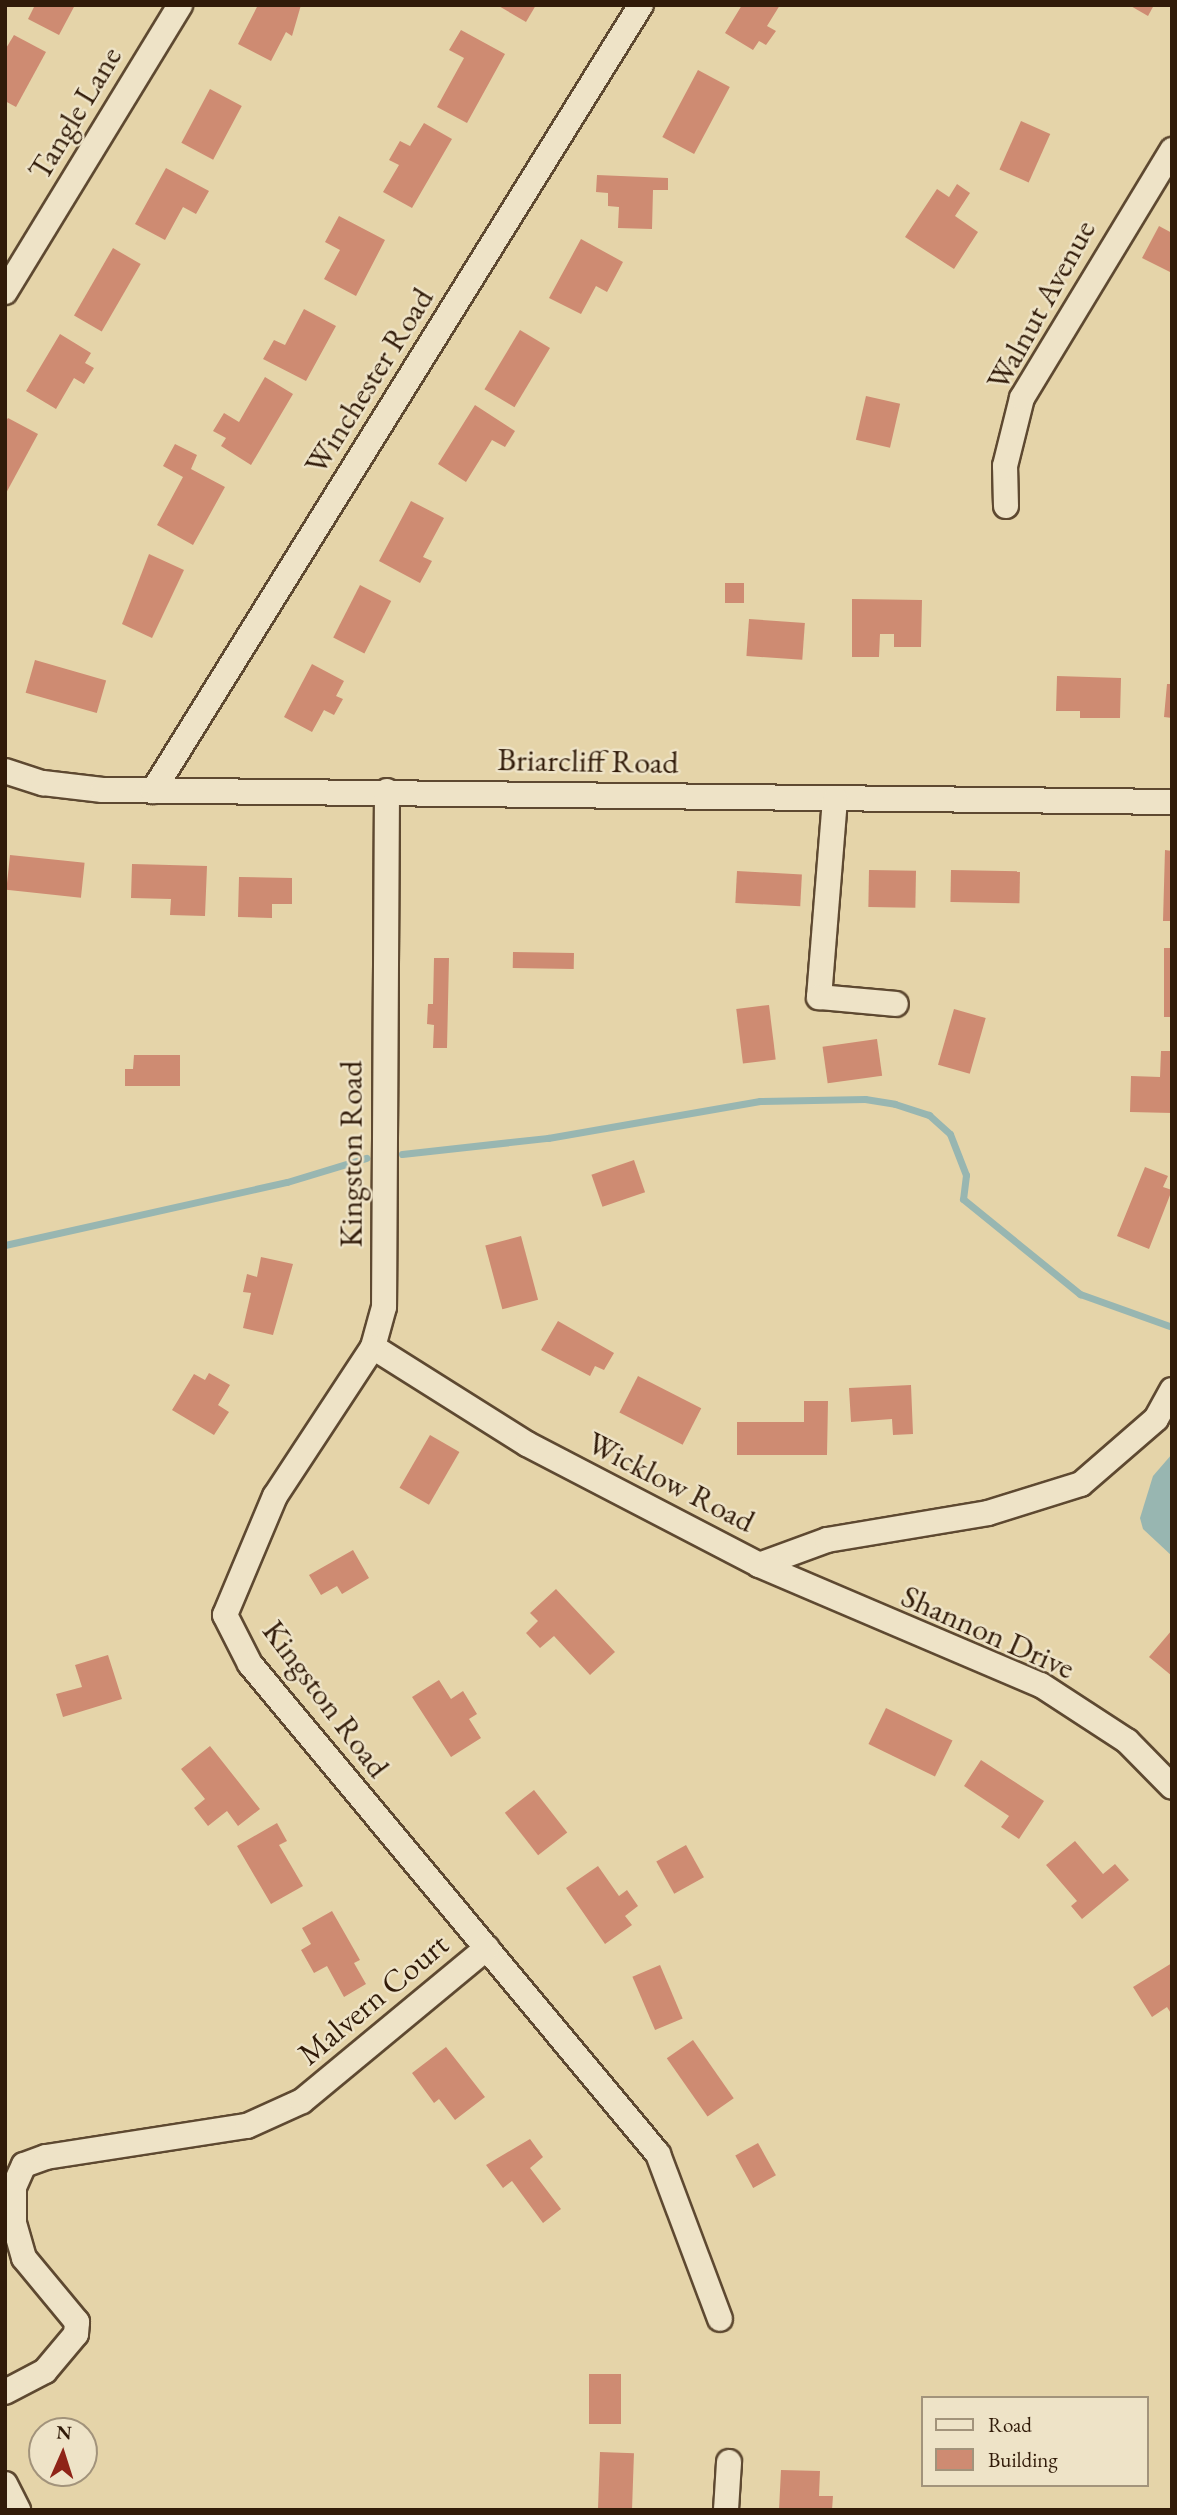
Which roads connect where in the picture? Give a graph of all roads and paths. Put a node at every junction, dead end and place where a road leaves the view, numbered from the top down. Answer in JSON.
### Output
{"nodes":[{"id":1,"x":180,"y":5,"type":"edge"},
{"id":2,"x":641,"y":5,"type":"edge"},
{"id":3,"x":1172,"y":150,"type":"edge"},
{"id":4,"x":5,"y":292,"type":"edge"},
{"id":5,"x":1006,"y":506,"type":"dead end"},
{"id":6,"x":5,"y":771,"type":"edge"},
{"id":7,"x":153,"y":791,"type":"junction"},
{"id":8,"x":387,"y":791,"type":"junction"},
{"id":9,"x":835,"y":799,"type":"junction"},
{"id":10,"x":1172,"y":802,"type":"edge"},
{"id":11,"x":896,"y":1004,"type":"dead end"},
{"id":12,"x":373,"y":1347,"type":"junction"},
{"id":13,"x":1172,"y":1390,"type":"edge"},
{"id":14,"x":759,"y":1565,"type":"junction"},
{"id":15,"x":1172,"y":1787,"type":"edge"},
{"id":16,"x":487,"y":1948,"type":"junction"},
{"id":17,"x":720,"y":2319,"type":"dead end"},
{"id":18,"x":5,"y":2392,"type":"edge"},
{"id":19,"x":729,"y":2462,"type":"dead end"},
{"id":20,"x":5,"y":2484,"type":"edge"},
{"id":21,"x":18,"y":2510,"type":"edge"},
{"id":22,"x":726,"y":2510,"type":"edge"}],
"edges":[{"from":1,"to":4,"type":"street","name":"Tangle Lane"},
{"from":2,"to":7,"type":"street","name":"Winchester Road"},
{"from":3,"to":5,"type":"street","name":"Walnut Avenue"},
{"from":6,"to":7,"type":"street","name":"Briarcliff Road"},
{"from":7,"to":8,"type":"street","name":"Briarcliff Road"},
{"from":8,"to":9,"type":"street","name":"Briarcliff Road"},
{"from":8,"to":12,"type":"street","name":"Kingston Road"},
{"from":9,"to":10,"type":"street","name":"Briarcliff Road"},
{"from":9,"to":11,"type":"street"},
{"from":12,"to":14,"type":"street","name":"Wicklow Road"},
{"from":12,"to":16,"type":"street","name":"Kingston Road"},
{"from":13,"to":14,"type":"street","name":"Wicklow Road"},
{"from":14,"to":15,"type":"street","name":"Shannon Drive"},
{"from":16,"to":17,"type":"street","name":"Kingston Road"},
{"from":16,"to":18,"type":"street","name":"Malvern Court"},
{"from":19,"to":22,"type":"street"},
{"from":20,"to":21,"type":"street"}]}
